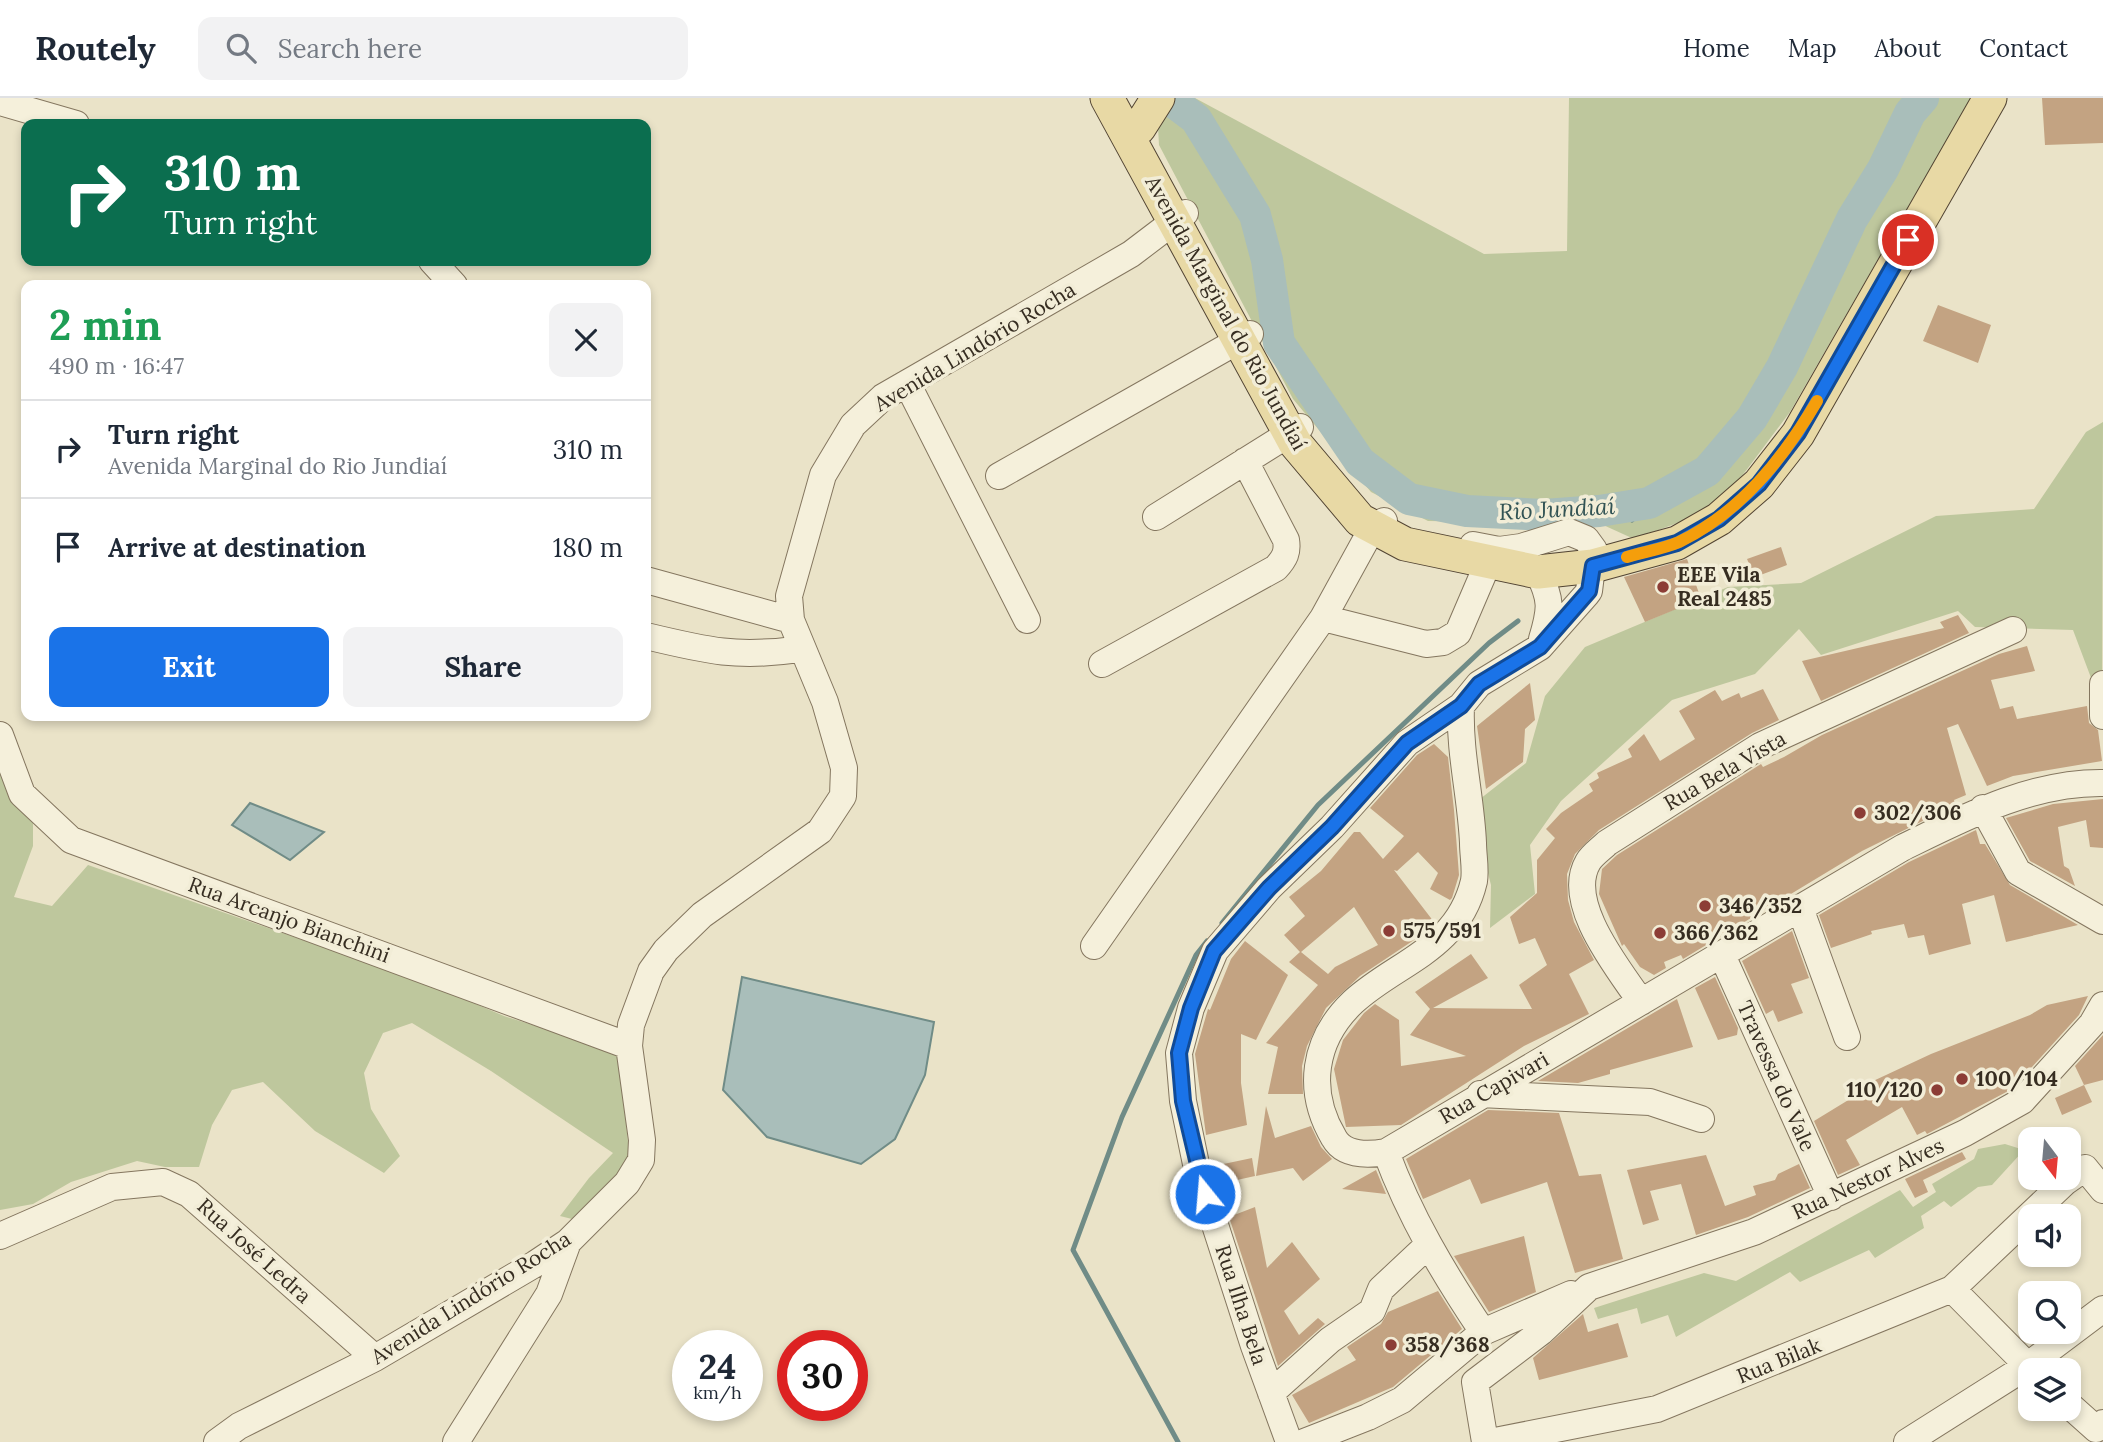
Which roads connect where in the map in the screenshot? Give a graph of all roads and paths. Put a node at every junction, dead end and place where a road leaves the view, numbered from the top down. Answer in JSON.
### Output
{"nodes":[{"id":1,"x":1107,"y":98,"type":"edge"},
{"id":2,"x":1990,"y":98,"type":"edge"},
{"id":3,"x":0,"y":102,"type":"edge"},
{"id":4,"x":59,"y":119,"type":"edge"},
{"id":5,"x":1143,"y":119,"type":"edge"},
{"id":6,"x":1179,"y":217,"type":"junction"},
{"id":7,"x":437,"y":266,"type":"edge"},
{"id":8,"x":449,"y":280,"type":"edge"},
{"id":9,"x":1244,"y":337,"type":"junction"},
{"id":10,"x":907,"y":383,"type":"junction"},
{"id":11,"x":1294,"y":430,"type":"junction"},
{"id":12,"x":1245,"y":461,"type":"junction"},
{"id":13,"x":999,"y":476,"type":"dead end"},
{"id":14,"x":1156,"y":517,"type":"dead end"},
{"id":15,"x":1379,"y":524,"type":"junction"},
{"id":16,"x":1493,"y":557,"type":"junction"},
{"id":17,"x":1590,"y":580,"type":"junction"},
{"id":18,"x":651,"y":581,"type":"edge"},
{"id":19,"x":1544,"y":584,"type":"junction"},
{"id":20,"x":1323,"y":618,"type":"junction"},
{"id":21,"x":791,"y":620,"type":"junction"},
{"id":22,"x":1027,"y":620,"type":"dead end"},
{"id":23,"x":2013,"y":630,"type":"dead end"},
{"id":24,"x":651,"y":637,"type":"edge"},
{"id":25,"x":1540,"y":647,"type":"junction"},
{"id":26,"x":802,"y":649,"type":"junction"},
{"id":27,"x":1102,"y":664,"type":"dead end"},
{"id":28,"x":2103,"y":684,"type":"edge"},
{"id":29,"x":1461,"y":706,"type":"junction"},
{"id":30,"x":2103,"y":716,"type":"edge"},
{"id":31,"x":0,"y":735,"type":"edge"},
{"id":32,"x":2103,"y":783,"type":"edge"},
{"id":33,"x":1983,"y":808,"type":"junction"},
{"id":34,"x":1800,"y":908,"type":"junction"},
{"id":35,"x":2103,"y":921,"type":"edge"},
{"id":36,"x":1094,"y":946,"type":"dead end"},
{"id":37,"x":1722,"y":955,"type":"junction"},
{"id":38,"x":1641,"y":1002,"type":"junction"},
{"id":39,"x":2103,"y":1005,"type":"edge"},
{"id":40,"x":1847,"y":1037,"type":"dead end"},
{"id":41,"x":629,"y":1046,"type":"junction"},
{"id":42,"x":1480,"y":1094,"type":"junction"},
{"id":43,"x":1701,"y":1119,"type":"dead end"},
{"id":44,"x":1386,"y":1152,"type":"junction"},
{"id":45,"x":2103,"y":1190,"type":"edge"},
{"id":46,"x":1830,"y":1198,"type":"junction"},
{"id":47,"x":0,"y":1236,"type":"edge"},
{"id":48,"x":568,"y":1242,"type":"junction"},
{"id":49,"x":1428,"y":1245,"type":"junction"},
{"id":50,"x":1589,"y":1287,"type":"junction"},
{"id":51,"x":1952,"y":1289,"type":"junction"},
{"id":52,"x":2103,"y":1309,"type":"edge"},
{"id":53,"x":1483,"y":1332,"type":"junction"},
{"id":54,"x":2019,"y":1358,"type":"edge"},
{"id":55,"x":2042,"y":1358,"type":"edge"},
{"id":56,"x":375,"y":1359,"type":"junction"},
{"id":57,"x":2018,"y":1375,"type":"edge"},
{"id":58,"x":1271,"y":1393,"type":"junction"},
{"id":59,"x":2081,"y":1416,"type":"edge"},
{"id":60,"x":2103,"y":1423,"type":"edge"},
{"id":61,"x":217,"y":1442,"type":"edge"},
{"id":62,"x":456,"y":1442,"type":"edge"},
{"id":63,"x":1289,"y":1442,"type":"edge"},
{"id":64,"x":1304,"y":1442,"type":"edge"},
{"id":65,"x":1488,"y":1442,"type":"edge"},
{"id":66,"x":1907,"y":1442,"type":"edge"}],
"edges":[{"from":1,"to":5,"type":"main road","name":"Avenida Marginal do Rio Jundiaí"},
{"from":2,"to":17,"type":"main road","name":"Avenida Marginal do Rio Jundiaí"},
{"from":3,"to":4,"type":"street"},
{"from":5,"to":6,"type":"main road","name":"Avenida Marginal do Rio Jundiaí"},
{"from":6,"to":9,"type":"main road","name":"Avenida Marginal do Rio Jundiaí"},
{"from":6,"to":10,"type":"street","name":"Avenida Lindório Rocha"},
{"from":7,"to":8,"type":"street"},
{"from":9,"to":11,"type":"main road","name":"Avenida Marginal do Rio Jundiaí"},
{"from":9,"to":13,"type":"street"},
{"from":10,"to":21,"type":"street","name":"Avenida Lindório Rocha"},
{"from":10,"to":22,"type":"street"},
{"from":11,"to":12,"type":"street"},
{"from":11,"to":15,"type":"main road","name":"Avenida Marginal do Rio Jundiaí"},
{"from":12,"to":14,"type":"street"},
{"from":12,"to":27,"type":"street"},
{"from":15,"to":16,"type":"main road","name":"Avenida Marginal do Rio Jundiaí"},
{"from":15,"to":20,"type":"street"},
{"from":16,"to":17,"type":"street"},
{"from":16,"to":19,"type":"main road","name":"Avenida Marginal do Rio Jundiaí"},
{"from":16,"to":20,"type":"street"},
{"from":17,"to":19,"type":"main road","name":"Avenida Marginal do Rio Jundiaí"},
{"from":17,"to":25,"type":"street","name":"Rua Ilha Bela"},
{"from":18,"to":21,"type":"street"},
{"from":19,"to":25,"type":"street"},
{"from":20,"to":36,"type":"street"},
{"from":21,"to":26,"type":"street","name":"Avenida Lindório Rocha"},
{"from":23,"to":38,"type":"street","name":"Rua Bela Vista"},
{"from":24,"to":26,"type":"street"},
{"from":25,"to":29,"type":"street","name":"Rua Ilha Bela"},
{"from":26,"to":41,"type":"street","name":"Avenida Lindório Rocha"},
{"from":28,"to":30,"type":"street"},
{"from":29,"to":44,"type":"street"},
{"from":29,"to":58,"type":"street","name":"Rua Ilha Bela"},
{"from":31,"to":41,"type":"street","name":"Rua Arcanjo Bianchini"},
{"from":32,"to":33,"type":"street","name":"Rua Capivari"},
{"from":33,"to":34,"type":"street","name":"Rua Capivari"},
{"from":33,"to":35,"type":"street"},
{"from":34,"to":37,"type":"street","name":"Rua Capivari"},
{"from":34,"to":40,"type":"street"},
{"from":37,"to":38,"type":"street","name":"Rua Capivari"},
{"from":37,"to":46,"type":"street","name":"Travessa do Vale"},
{"from":38,"to":42,"type":"street","name":"Rua Capivari"},
{"from":39,"to":46,"type":"street","name":"Rua Nestor Alves"},
{"from":41,"to":48,"type":"street","name":"Avenida Lindório Rocha"},
{"from":42,"to":43,"type":"street"},
{"from":42,"to":44,"type":"street","name":"Rua Capivari"},
{"from":44,"to":49,"type":"street"},
{"from":45,"to":51,"type":"street"},
{"from":46,"to":50,"type":"street","name":"Rua Nestor Alves"},
{"from":47,"to":56,"type":"street","name":"Rua José Ledra"},
{"from":48,"to":56,"type":"street","name":"Avenida Lindório Rocha"},
{"from":48,"to":62,"type":"street"},
{"from":49,"to":53,"type":"street"},
{"from":49,"to":58,"type":"street"},
{"from":50,"to":53,"type":"street","name":"Rua Nestor Alves"},
{"from":50,"to":65,"type":"street","name":"Rua Nestor Alves"},
{"from":51,"to":54,"type":"street"},
{"from":51,"to":65,"type":"street","name":"Rua Bilak"},
{"from":52,"to":55,"type":"street"},
{"from":53,"to":64,"type":"street","name":"Rua Nestor Alves"},
{"from":56,"to":61,"type":"street","name":"Avenida Lindório Rocha"},
{"from":57,"to":66,"type":"street"},
{"from":58,"to":63,"type":"street","name":"Rua Ilha Bela"},
{"from":59,"to":60,"type":"street"}]}
